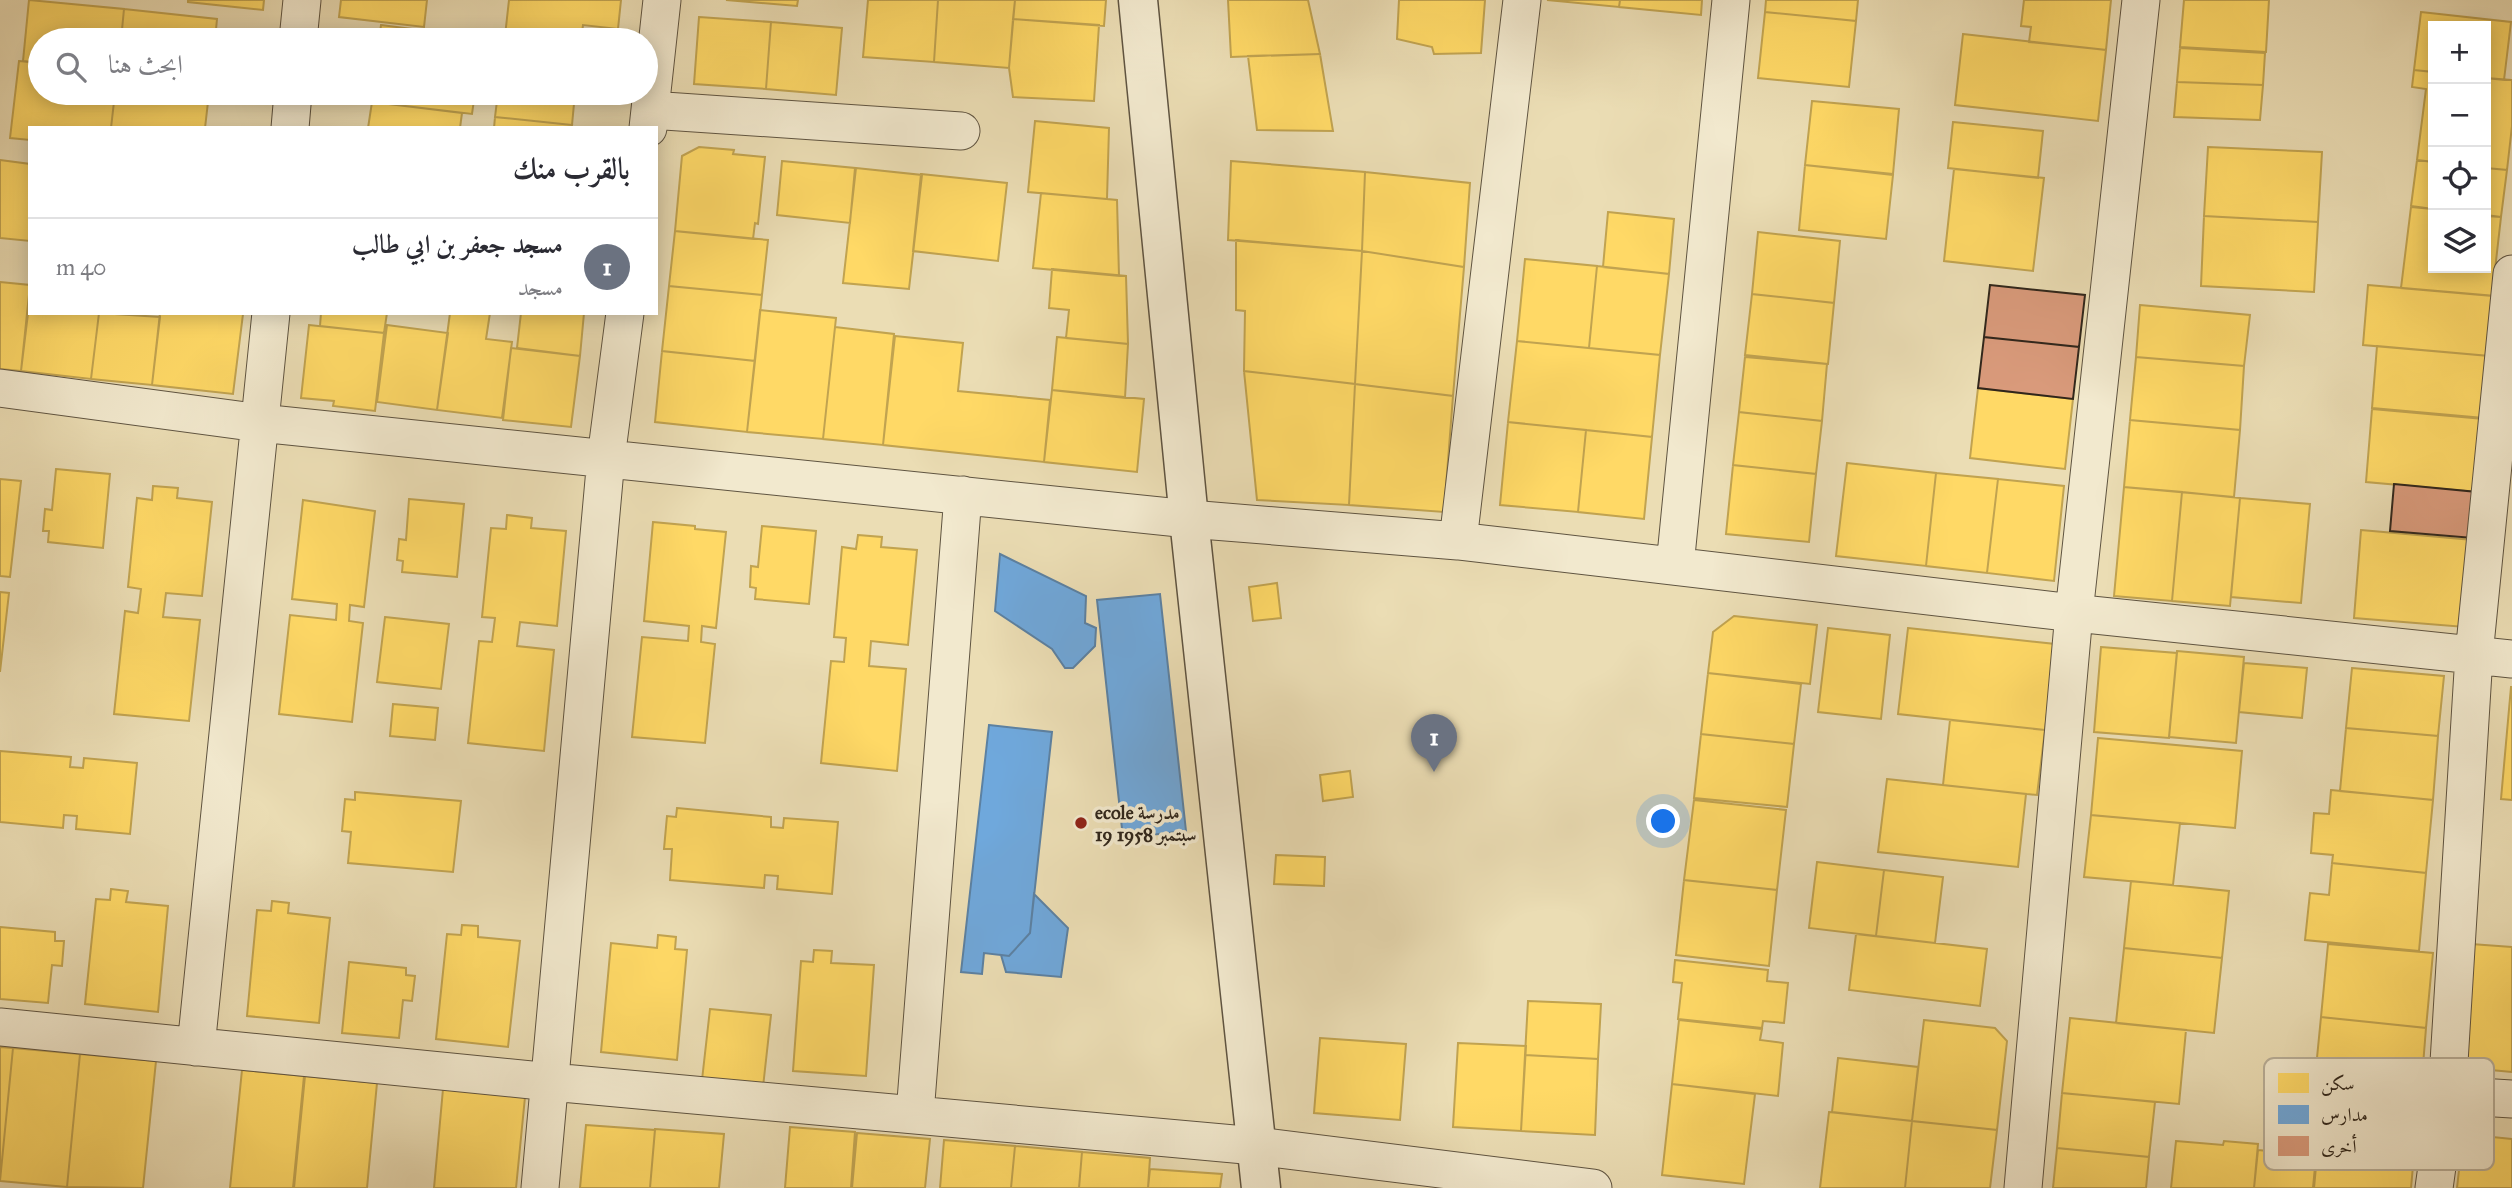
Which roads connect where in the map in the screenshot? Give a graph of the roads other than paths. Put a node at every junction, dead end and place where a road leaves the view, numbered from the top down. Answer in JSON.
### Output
{"nodes":[{"id":1,"x":302,"y":0,"type":"edge"},
{"id":2,"x":662,"y":0,"type":"edge"},
{"id":3,"x":1138,"y":0,"type":"edge"},
{"id":4,"x":1522,"y":0,"type":"edge"},
{"id":5,"x":1731,"y":0,"type":"edge"},
{"id":6,"x":2141,"y":0,"type":"edge"},
{"id":7,"x":299,"y":28,"type":"edge"},
{"id":8,"x":658,"y":37,"type":"edge"},
{"id":9,"x":292,"y":105,"type":"edge"},
{"id":10,"x":649,"y":119,"type":"edge"},
{"id":11,"x":290,"y":126,"type":"edge"},
{"id":12,"x":961,"y":131,"type":"dead end"},
{"id":13,"x":2511,"y":284,"type":"edge"},
{"id":14,"x":271,"y":315,"type":"edge"},
{"id":15,"x":625,"y":315,"type":"edge"},
{"id":16,"x":0,"y":388,"type":"edge"},
{"id":17,"x":260,"y":423,"type":"junction"},
{"id":18,"x":606,"y":458,"type":"junction"},
{"id":19,"x":962,"y":495,"type":"junction"},
{"id":20,"x":1189,"y":519,"type":"junction"},
{"id":21,"x":1458,"y":541,"type":"junction"},
{"id":22,"x":1675,"y":566,"type":"junction"},
{"id":23,"x":2074,"y":613,"type":"junction"},
{"id":24,"x":2474,"y":655,"type":"junction"},
{"id":25,"x":2512,"y":659,"type":"edge"},
{"id":26,"x":0,"y":1027,"type":"edge"},
{"id":27,"x":196,"y":1047,"type":"junction"},
{"id":28,"x":2449,"y":1058,"type":"edge"},
{"id":29,"x":551,"y":1082,"type":"junction"},
{"id":30,"x":2494,"y":1098,"type":"edge"},
{"id":31,"x":2512,"y":1099,"type":"edge"},
{"id":32,"x":915,"y":1114,"type":"junction"},
{"id":33,"x":1256,"y":1146,"type":"junction"},
{"id":34,"x":2437,"y":1170,"type":"edge"},
{"id":35,"x":540,"y":1188,"type":"edge"},
{"id":36,"x":1261,"y":1188,"type":"edge"},
{"id":37,"x":1593,"y":1188,"type":"edge"},
{"id":38,"x":2023,"y":1188,"type":"edge"},
{"id":39,"x":2434,"y":1188,"type":"edge"}],
"edges":[{"from":1,"to":7,"type":"street"},
{"from":2,"to":8,"type":"street"},
{"from":3,"to":20,"type":"street"},
{"from":4,"to":21,"type":"street"},
{"from":5,"to":22,"type":"street"},
{"from":6,"to":23,"type":"street"},
{"from":9,"to":11,"type":"street"},
{"from":10,"to":12,"type":"street"},
{"from":13,"to":24,"type":"street"},
{"from":14,"to":17,"type":"street"},
{"from":15,"to":18,"type":"street"},
{"from":16,"to":17,"type":"street"},
{"from":17,"to":18,"type":"street"},
{"from":17,"to":27,"type":"street"},
{"from":18,"to":19,"type":"street"},
{"from":18,"to":29,"type":"street"},
{"from":19,"to":20,"type":"street"},
{"from":19,"to":32,"type":"street"},
{"from":20,"to":21,"type":"street"},
{"from":20,"to":33,"type":"street"},
{"from":21,"to":22,"type":"street"},
{"from":22,"to":23,"type":"street"},
{"from":23,"to":24,"type":"street"},
{"from":23,"to":38,"type":"street"},
{"from":24,"to":25,"type":"street"},
{"from":24,"to":28,"type":"street"},
{"from":26,"to":27,"type":"street"},
{"from":27,"to":29,"type":"street"},
{"from":29,"to":32,"type":"street"},
{"from":29,"to":35,"type":"street"},
{"from":30,"to":31,"type":"street"},
{"from":32,"to":33,"type":"street"},
{"from":33,"to":36,"type":"street"},
{"from":33,"to":37,"type":"street"},
{"from":34,"to":39,"type":"street"}]}
